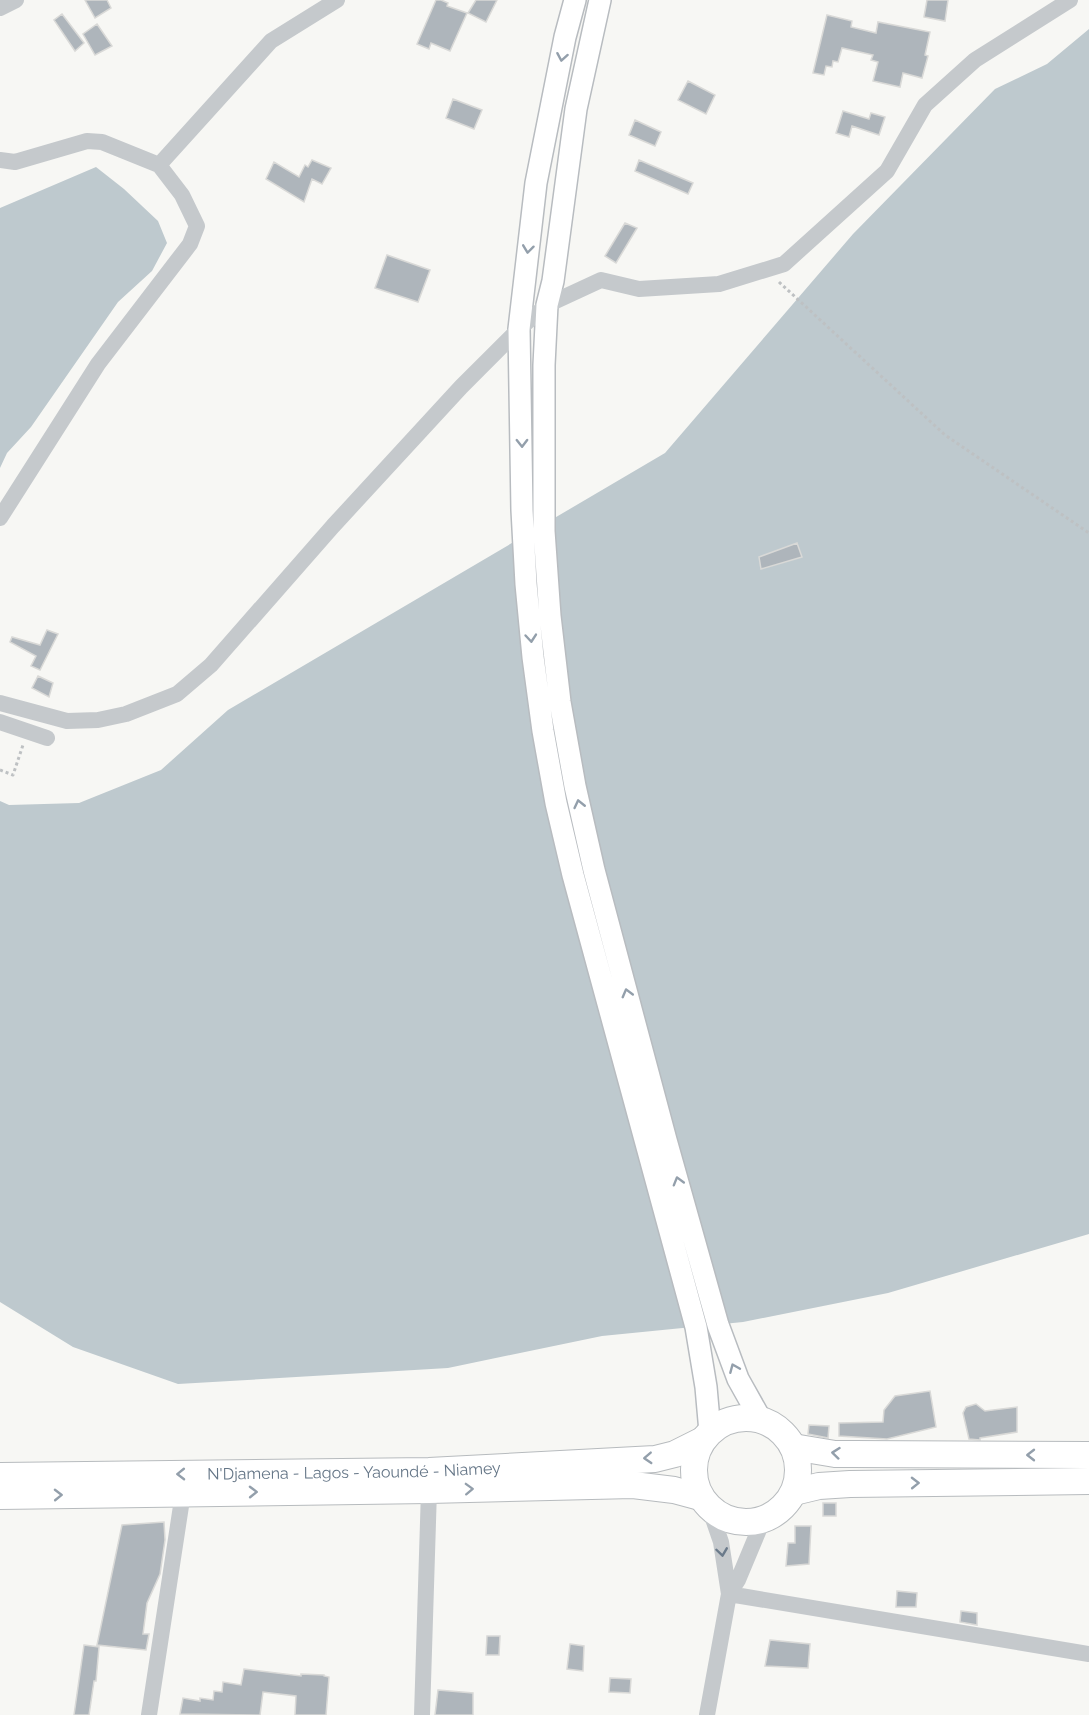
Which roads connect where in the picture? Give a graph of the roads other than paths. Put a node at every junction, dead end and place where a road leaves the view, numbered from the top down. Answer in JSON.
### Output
{"nodes":[{"id":1,"x":16,"y":0,"type":"edge"},
{"id":2,"x":337,"y":0,"type":"edge"},
{"id":3,"x":575,"y":0,"type":"edge"},
{"id":4,"x":600,"y":0,"type":"edge"},
{"id":5,"x":1071,"y":0,"type":"edge"},
{"id":6,"x":0,"y":8,"type":"edge"},
{"id":7,"x":0,"y":160,"type":"edge"},
{"id":8,"x":159,"y":165,"type":"junction"},
{"id":9,"x":548,"y":305,"type":"junction"},
{"id":10,"x":519,"y":329,"type":"junction"},
{"id":11,"x":0,"y":518,"type":"edge"},
{"id":12,"x":0,"y":703,"type":"edge"},
{"id":13,"x":0,"y":722,"type":"edge"},
{"id":14,"x":47,"y":738,"type":"dead end"},
{"id":15,"x":761,"y":1420,"type":"junction"},
{"id":16,"x":706,"y":1436,"type":"junction"},
{"id":17,"x":793,"y":1447,"type":"junction"},
{"id":18,"x":1089,"y":1455,"type":"edge"},
{"id":19,"x":0,"y":1476,"type":"edge"},
{"id":20,"x":1089,"y":1481,"type":"edge"},
{"id":21,"x":429,"y":1490,"type":"junction"},
{"id":22,"x":794,"y":1492,"type":"junction"},
{"id":23,"x":183,"y":1493,"type":"junction"},
{"id":24,"x":0,"y":1496,"type":"edge"},
{"id":25,"x":705,"y":1504,"type":"junction"},
{"id":26,"x":763,"y":1520,"type":"junction"},
{"id":27,"x":729,"y":1594,"type":"junction"},
{"id":28,"x":1089,"y":1654,"type":"edge"},
{"id":29,"x":149,"y":1715,"type":"edge"},
{"id":30,"x":422,"y":1715,"type":"edge"},
{"id":31,"x":707,"y":1715,"type":"edge"}],
"edges":[{"from":1,"to":6,"type":"street"},
{"from":2,"to":8,"type":"street"},
{"from":3,"to":10,"type":"main road","one_way":true},
{"from":4,"to":9,"type":"main road"},
{"from":5,"to":9,"type":"street"},
{"from":7,"to":8,"type":"street"},
{"from":8,"to":11,"type":"street"},
{"from":9,"to":10,"type":"street"},
{"from":15,"to":9,"type":"main road","one_way":true},
{"from":10,"to":12,"type":"street"},
{"from":10,"to":16,"type":"main road","one_way":true},
{"from":13,"to":14,"type":"street"},
{"from":15,"to":16,"type":"highway"},
{"from":15,"to":17,"type":"highway"},
{"from":16,"to":19,"type":"highway","name":"N'Djamena - Lagos - Yaoundé - Niamey","one_way":true},
{"from":16,"to":25,"type":"highway"},
{"from":18,"to":17,"type":"highway","one_way":true},
{"from":17,"to":22,"type":"highway"},
{"from":22,"to":20,"type":"highway","one_way":true},
{"from":23,"to":21,"type":"highway","name":"N'Djamena - Lagos - Yaoundé - Niamey","one_way":true},
{"from":21,"to":25,"type":"highway","name":"N'Djamena - Lagos - Yaoundé - Niamey","one_way":true},
{"from":21,"to":30,"type":"street"},
{"from":22,"to":26,"type":"highway"},
{"from":24,"to":23,"type":"highway","name":"N'Djamena - Lagos - Yaoundé - Niamey","one_way":true},
{"from":23,"to":29,"type":"street"},
{"from":25,"to":26,"type":"highway"},
{"from":25,"to":27,"type":"street","one_way":true},
{"from":26,"to":27,"type":"street"},
{"from":27,"to":28,"type":"street"},
{"from":27,"to":31,"type":"street"}]}
